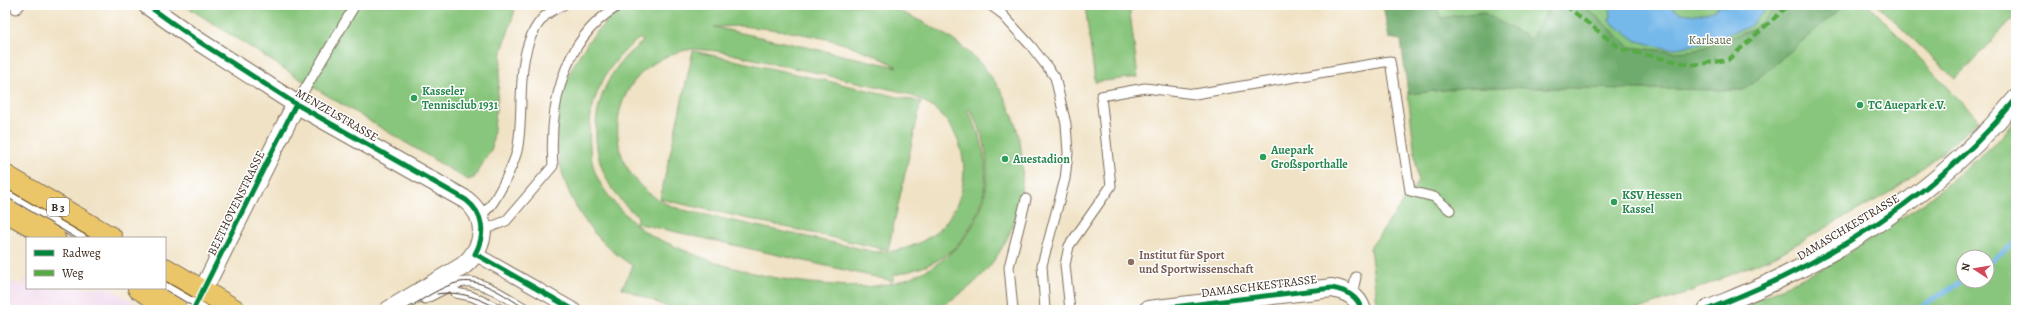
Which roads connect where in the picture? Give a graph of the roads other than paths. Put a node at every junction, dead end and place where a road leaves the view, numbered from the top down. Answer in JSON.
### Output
{"nodes":[{"id":1,"x":147,"y":5,"type":"edge"},
{"id":2,"x":355,"y":5,"type":"edge"},
{"id":3,"x":563,"y":5,"type":"edge"},
{"id":4,"x":990,"y":5,"type":"edge"},
{"id":5,"x":615,"y":8,"type":"dead end"},
{"id":6,"x":2016,"y":99,"type":"edge"},
{"id":7,"x":296,"y":104,"type":"junction"},
{"id":8,"x":5,"y":176,"type":"edge"},
{"id":9,"x":5,"y":192,"type":"edge"},
{"id":10,"x":1026,"y":199,"type":"dead end"},
{"id":11,"x":5,"y":210,"type":"edge"},
{"id":12,"x":1450,"y":210,"type":"dead end"},
{"id":13,"x":481,"y":223,"type":"junction"},
{"id":14,"x":63,"y":227,"type":"edge"},
{"id":15,"x":58,"y":237,"type":"edge"},
{"id":16,"x":80,"y":237,"type":"edge"},
{"id":17,"x":107,"y":237,"type":"edge"},
{"id":18,"x":477,"y":255,"type":"junction"},
{"id":19,"x":166,"y":271,"type":"edge"},
{"id":20,"x":1356,"y":277,"type":"dead end"},
{"id":21,"x":166,"y":287,"type":"edge"},
{"id":22,"x":141,"y":289,"type":"edge"},
{"id":23,"x":443,"y":289,"type":"junction"},
{"id":24,"x":1352,"y":295,"type":"junction"},
{"id":25,"x":195,"y":305,"type":"edge"},
{"id":26,"x":234,"y":310,"type":"edge"},
{"id":27,"x":389,"y":310,"type":"edge"},
{"id":28,"x":404,"y":310,"type":"edge"},
{"id":29,"x":501,"y":310,"type":"edge"},
{"id":30,"x":528,"y":310,"type":"edge"},
{"id":31,"x":574,"y":310,"type":"edge"},
{"id":32,"x":1013,"y":310,"type":"edge"},
{"id":33,"x":1045,"y":310,"type":"edge"},
{"id":34,"x":1070,"y":310,"type":"edge"},
{"id":35,"x":1148,"y":310,"type":"edge"},
{"id":36,"x":1362,"y":310,"type":"edge"},
{"id":37,"x":1707,"y":310,"type":"edge"}],
"edges":[{"from":1,"to":7,"type":"street","name":"MENZELSTRASSE"},
{"from":2,"to":7,"type":"lane"},
{"from":3,"to":13,"type":"lane"},
{"from":4,"to":33,"type":"lane"},
{"from":5,"to":13,"type":"lane"},
{"from":6,"to":37,"type":"street","name":"DAMASCHKESTRASSE"},
{"from":7,"to":13,"type":"street","name":"MENZELSTRASSE"},
{"from":7,"to":25,"type":"street","name":"BEETHOVENSTRASSE"},
{"from":8,"to":14,"type":"main road","number":"B 3"},
{"from":9,"to":14,"type":"lane"},
{"from":10,"to":32,"type":"lane"},
{"from":11,"to":14,"type":"main road","number":"B 3"},
{"from":12,"to":34,"type":"lane"},
{"from":13,"to":18,"type":"street"},
{"from":14,"to":15,"type":"lane"},
{"from":14,"to":16,"type":"lane"},
{"from":14,"to":17,"type":"main road","number":"B 3"},
{"from":18,"to":23,"type":"street"},
{"from":18,"to":31,"type":"street"},
{"from":19,"to":25,"type":"main road"},
{"from":20,"to":24,"type":"lane"},
{"from":21,"to":25,"type":"lane"},
{"from":22,"to":25,"type":"main road"},
{"from":23,"to":27,"type":"street"},
{"from":23,"to":28,"type":"lane"},
{"from":23,"to":29,"type":"lane"},
{"from":23,"to":30,"type":"lane"},
{"from":24,"to":35,"type":"street","name":"DAMASCHKESTRASSE"},
{"from":24,"to":36,"type":"street"},
{"from":25,"to":26,"type":"main road"}]}
